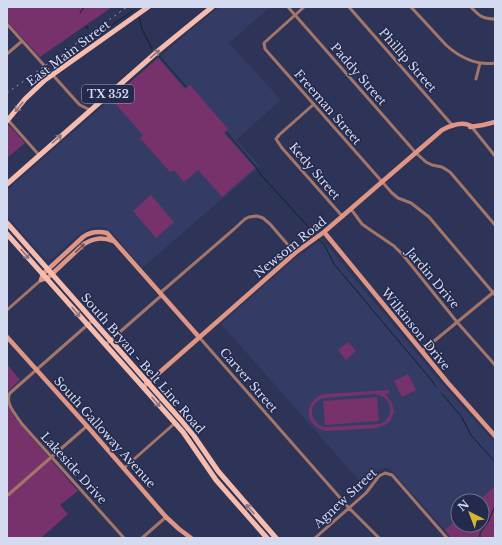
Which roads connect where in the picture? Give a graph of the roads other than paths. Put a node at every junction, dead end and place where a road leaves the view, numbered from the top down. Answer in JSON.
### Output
{"nodes":[{"id":1,"x":148,"y":7,"type":"edge"},
{"id":2,"x":212,"y":7,"type":"edge"},
{"id":3,"x":288,"y":7,"type":"edge"},
{"id":4,"x":304,"y":7,"type":"edge"},
{"id":5,"x":349,"y":7,"type":"edge"},
{"id":6,"x":411,"y":7,"type":"edge"},
{"id":7,"x":472,"y":7,"type":"edge"},
{"id":8,"x":295,"y":15,"type":"junction"},
{"id":9,"x":495,"y":19,"type":"edge"},
{"id":10,"x":7,"y":24,"type":"edge"},
{"id":11,"x":22,"y":41,"type":"junction"},
{"id":12,"x":7,"y":54,"type":"edge"},
{"id":13,"x":33,"y":54,"type":"junction"},
{"id":14,"x":480,"y":63,"type":"junction"},
{"id":15,"x":495,"y":63,"type":"edge"},
{"id":16,"x":53,"y":75,"type":"junction"},
{"id":17,"x":476,"y":79,"type":"dead end"},
{"id":18,"x":314,"y":104,"type":"junction"},
{"id":19,"x":90,"y":110,"type":"junction"},
{"id":20,"x":8,"y":121,"type":"edge"},
{"id":21,"x":495,"y":122,"type":"edge"},
{"id":22,"x":453,"y":126,"type":"junction"},
{"id":23,"x":471,"y":126,"type":"junction"},
{"id":24,"x":416,"y":153,"type":"junction"},
{"id":25,"x":39,"y":155,"type":"junction"},
{"id":26,"x":495,"y":156,"type":"edge"},
{"id":27,"x":382,"y":182,"type":"junction"},
{"id":28,"x":7,"y":184,"type":"edge"},
{"id":29,"x":351,"y":209,"type":"junction"},
{"id":30,"x":343,"y":217,"type":"junction"},
{"id":31,"x":8,"y":224,"type":"edge"},
{"id":32,"x":495,"y":225,"type":"edge"},
{"id":33,"x":324,"y":232,"type":"junction"},
{"id":34,"x":7,"y":234,"type":"edge"},
{"id":35,"x":115,"y":242,"type":"junction"},
{"id":36,"x":295,"y":253,"type":"junction"},
{"id":37,"x":48,"y":270,"type":"junction"},
{"id":38,"x":52,"y":274,"type":"junction"},
{"id":39,"x":43,"y":278,"type":"junction"},
{"id":40,"x":494,"y":293,"type":"edge"},
{"id":41,"x":161,"y":294,"type":"junction"},
{"id":42,"x":70,"y":295,"type":"junction"},
{"id":43,"x":65,"y":299,"type":"junction"},
{"id":44,"x":7,"y":310,"type":"edge"},
{"id":45,"x":93,"y":320,"type":"junction"},
{"id":46,"x":457,"y":322,"type":"junction"},
{"id":47,"x":87,"y":325,"type":"junction"},
{"id":48,"x":7,"y":337,"type":"edge"},
{"id":49,"x":199,"y":337,"type":"junction"},
{"id":50,"x":111,"y":341,"type":"junction"},
{"id":51,"x":105,"y":345,"type":"junction"},
{"id":52,"x":422,"y":351,"type":"junction"},
{"id":53,"x":127,"y":359,"type":"junction"},
{"id":54,"x":122,"y":364,"type":"junction"},
{"id":55,"x":495,"y":365,"type":"edge"},
{"id":56,"x":36,"y":370,"type":"junction"},
{"id":57,"x":148,"y":382,"type":"junction"},
{"id":58,"x":142,"y":387,"type":"junction"},
{"id":59,"x":180,"y":419,"type":"junction"},
{"id":60,"x":175,"y":424,"type":"junction"},
{"id":61,"x":87,"y":426,"type":"junction"},
{"id":62,"x":495,"y":436,"type":"edge"},
{"id":63,"x":52,"y":456,"type":"junction"},
{"id":64,"x":124,"y":468,"type":"junction"},
{"id":65,"x":8,"y":495,"type":"dead end"},
{"id":66,"x":349,"y":508,"type":"junction"},
{"id":67,"x":166,"y":517,"type":"junction"},
{"id":68,"x":268,"y":528,"type":"junction"},
{"id":69,"x":262,"y":533,"type":"junction"},
{"id":70,"x":124,"y":538,"type":"edge"},
{"id":71,"x":142,"y":538,"type":"edge"},
{"id":72,"x":191,"y":538,"type":"edge"},
{"id":73,"x":267,"y":538,"type":"edge"},
{"id":74,"x":276,"y":538,"type":"edge"},
{"id":75,"x":315,"y":538,"type":"edge"},
{"id":76,"x":379,"y":538,"type":"edge"},
{"id":77,"x":447,"y":538,"type":"edge"}],
"edges":[{"from":1,"to":16,"type":"main road","name":"East Main Street"},
{"from":19,"to":2,"type":"main road","number":"TX 352","one_way":true},
{"from":3,"to":8,"type":"street","name":"Paddy Street"},
{"from":4,"to":8,"type":"street"},
{"from":5,"to":22,"type":"street","name":"Phillip Street"},
{"from":6,"to":14,"type":"street"},
{"from":7,"to":9,"type":"street"},
{"from":8,"to":18,"type":"street","name":"Freeman Street"},
{"from":8,"to":24,"type":"street","name":"Paddy Street"},
{"from":10,"to":11,"type":"street"},
{"from":11,"to":12,"type":"street"},
{"from":11,"to":13,"type":"street"},
{"from":13,"to":16,"type":"street"},
{"from":13,"to":16,"type":"street"},
{"from":14,"to":15,"type":"street"},
{"from":14,"to":17,"type":"street"},
{"from":16,"to":19,"type":"street"},
{"from":16,"to":20,"type":"main road","name":"East Main Street","one_way":true},
{"from":18,"to":27,"type":"street","name":"Freeman Street"},
{"from":18,"to":30,"type":"street","name":"Kedy Street"},
{"from":25,"to":19,"type":"main road","number":"TX 352","one_way":true},
{"from":20,"to":25,"type":"street"},
{"from":21,"to":23,"type":"street","name":"Newsom Road"},
{"from":22,"to":23,"type":"street","name":"Newsom Road"},
{"from":22,"to":24,"type":"street","name":"Newsom Road"},
{"from":23,"to":26,"type":"street"},
{"from":24,"to":27,"type":"street","name":"Newsom Road"},
{"from":24,"to":32,"type":"street","name":"Paddy Street"},
{"from":25,"to":28,"type":"main road","number":"TX 352"},
{"from":27,"to":29,"type":"street","name":"Newsom Road"},
{"from":27,"to":40,"type":"street","name":"Freeman Street"},
{"from":29,"to":30,"type":"street","name":"Newsom Road"},
{"from":29,"to":46,"type":"street","name":"Jardin Drive"},
{"from":30,"to":33,"type":"street","name":"Newsom Road"},
{"from":31,"to":37,"type":"main road","name":"South Bryan - Belt Line Road"},
{"from":33,"to":36,"type":"street","name":"Newsom Road"},
{"from":33,"to":52,"type":"street","name":"Wilkinson Drive"},
{"from":34,"to":39,"type":"main road","name":"South Bryan - Belt Line Road","one_way":true},
{"from":35,"to":37,"type":"street","name":"Carver Street"},
{"from":38,"to":35,"type":"street","one_way":true},
{"from":35,"to":41,"type":"street","name":"Carver Street"},
{"from":36,"to":41,"type":"street"},
{"from":36,"to":49,"type":"street","name":"Newsom Road"},
{"from":37,"to":38,"type":"main road","name":"South Bryan - Belt Line Road"},
{"from":37,"to":39,"type":"street"},
{"from":38,"to":39,"type":"street"},
{"from":38,"to":42,"type":"main road","name":"South Bryan - Belt Line Road"},
{"from":39,"to":43,"type":"main road","name":"South Bryan - Belt Line Road"},
{"from":39,"to":44,"type":"street"},
{"from":40,"to":46,"type":"street"},
{"from":41,"to":49,"type":"street","name":"Carver Street"},
{"from":41,"to":50,"type":"street"},
{"from":42,"to":43,"type":"main road"},
{"from":42,"to":45,"type":"main road","name":"South Bryan - Belt Line Road"},
{"from":43,"to":47,"type":"main road","name":"South Bryan - Belt Line Road","one_way":true},
{"from":45,"to":47,"type":"street"},
{"from":45,"to":50,"type":"main road","name":"South Bryan - Belt Line Road"},
{"from":46,"to":52,"type":"street"},
{"from":46,"to":55,"type":"street","name":"Jardin Drive"},
{"from":47,"to":51,"type":"main road","name":"South Bryan - Belt Line Road"},
{"from":47,"to":56,"type":"street"},
{"from":48,"to":56,"type":"street","name":"South Galloway Avenue"},
{"from":49,"to":57,"type":"street","name":"Newsom Road"},
{"from":49,"to":66,"type":"street","name":"Carver Street"},
{"from":50,"to":51,"type":"street"},
{"from":50,"to":53,"type":"main road","name":"South Bryan - Belt Line Road"},
{"from":51,"to":54,"type":"main road","name":"South Bryan - Belt Line Road"},
{"from":52,"to":62,"type":"street","name":"Wilkinson Drive"},
{"from":53,"to":54,"type":"main road"},
{"from":53,"to":57,"type":"main road","name":"South Bryan - Belt Line Road"},
{"from":54,"to":58,"type":"main road","name":"South Bryan - Belt Line Road"},
{"from":56,"to":61,"type":"street","name":"South Galloway Avenue"},
{"from":56,"to":63,"type":"street","name":"Lakeside Drive"},
{"from":57,"to":58,"type":"street","name":"Newsom Road"},
{"from":57,"to":59,"type":"main road","name":"South Bryan - Belt Line Road"},
{"from":58,"to":60,"type":"main road","name":"South Bryan - Belt Line Road","one_way":true},
{"from":59,"to":60,"type":"street"},
{"from":68,"to":59,"type":"main road","name":"South Bryan - Belt Line Road","one_way":true},
{"from":60,"to":64,"type":"street"},
{"from":60,"to":69,"type":"main road","name":"South Bryan - Belt Line Road"},
{"from":61,"to":63,"type":"street"},
{"from":61,"to":64,"type":"street","name":"South Galloway Avenue"},
{"from":63,"to":65,"type":"street"},
{"from":63,"to":70,"type":"street","name":"Lakeside Drive"},
{"from":64,"to":67,"type":"street","name":"South Galloway Avenue"},
{"from":66,"to":75,"type":"street","name":"Agnew Street"},
{"from":66,"to":76,"type":"street","name":"Carver Street"},
{"from":66,"to":77,"type":"street","name":"Agnew Street"},
{"from":67,"to":71,"type":"street"},
{"from":67,"to":72,"type":"street","name":"South Galloway Avenue"},
{"from":68,"to":69,"type":"main road"},
{"from":68,"to":74,"type":"main road","name":"South Bryan - Belt Line Road"},
{"from":69,"to":73,"type":"main road","name":"South Bryan - Belt Line Road"}]}
